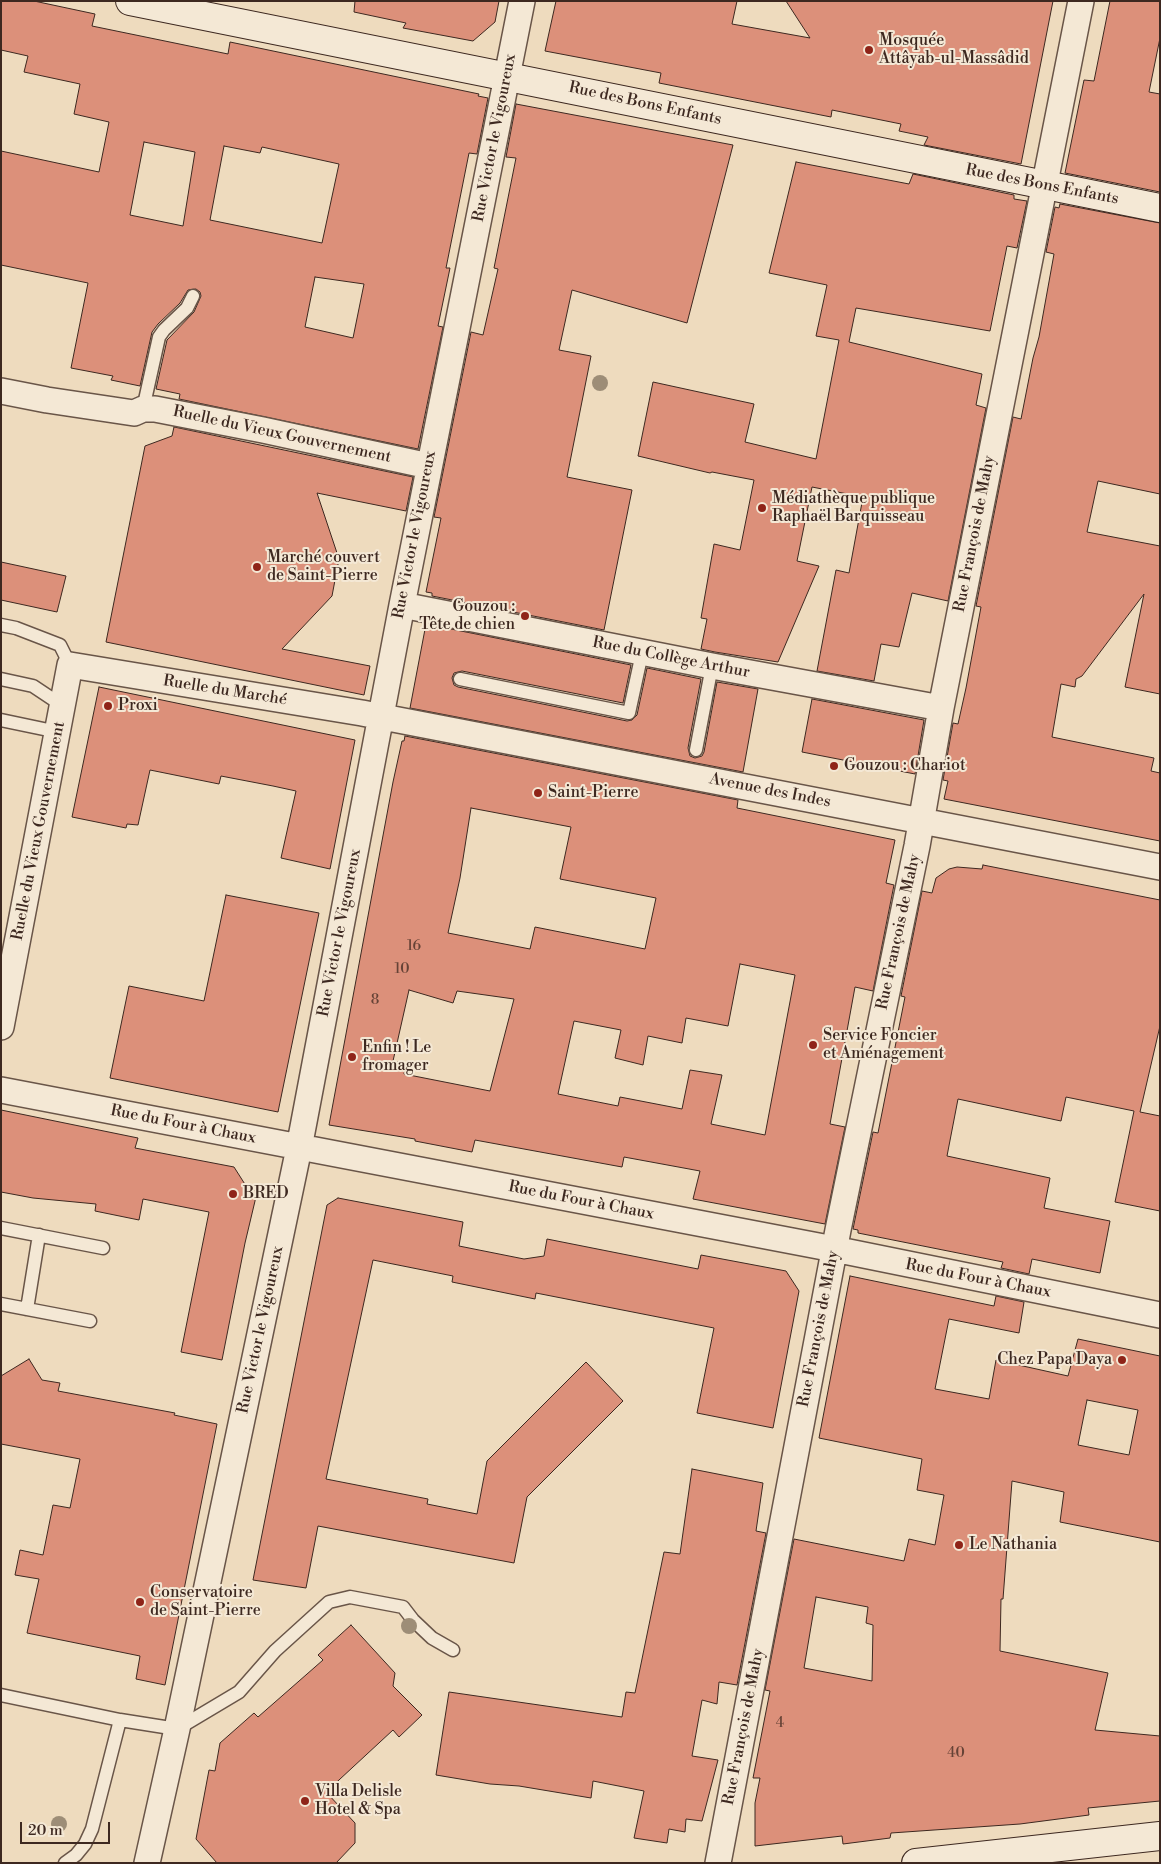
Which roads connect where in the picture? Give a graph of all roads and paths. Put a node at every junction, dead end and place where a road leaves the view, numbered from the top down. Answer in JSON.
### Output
{"nodes":[{"id":1,"x":130,"y":1,"type":"edge"},
{"id":2,"x":522,"y":1,"type":"edge"},
{"id":3,"x":1081,"y":1,"type":"edge"},
{"id":4,"x":507,"y":76,"type":"junction"},
{"id":5,"x":1044,"y":186,"type":"junction"},
{"id":6,"x":1160,"y":208,"type":"edge"},
{"id":7,"x":193,"y":296,"type":"dead end"},
{"id":8,"x":1,"y":391,"type":"edge"},
{"id":9,"x":139,"y":411,"type":"junction"},
{"id":10,"x":429,"y":466,"type":"junction"},
{"id":11,"x":402,"y":605,"type":"junction"},
{"id":12,"x":1,"y":625,"type":"edge"},
{"id":13,"x":642,"y":653,"type":"junction"},
{"id":14,"x":70,"y":665,"type":"junction"},
{"id":15,"x":712,"y":666,"type":"junction"},
{"id":16,"x":1,"y":679,"type":"edge"},
{"id":17,"x":460,"y":679,"type":"dead end"},
{"id":18,"x":63,"y":706,"type":"junction"},
{"id":19,"x":941,"y":708,"type":"junction"},
{"id":20,"x":380,"y":717,"type":"junction"},
{"id":21,"x":1,"y":720,"type":"edge"},
{"id":22,"x":58,"y":732,"type":"junction"},
{"id":23,"x":696,"y":750,"type":"dead end"},
{"id":24,"x":921,"y":820,"type":"junction"},
{"id":25,"x":1160,"y":868,"type":"edge"},
{"id":26,"x":1,"y":1027,"type":"edge"},
{"id":27,"x":2,"y":1094,"type":"edge"},
{"id":28,"x":299,"y":1148,"type":"junction"},
{"id":29,"x":1,"y":1228,"type":"edge"},
{"id":30,"x":39,"y":1235,"type":"junction"},
{"id":31,"x":103,"y":1248,"type":"dead end"},
{"id":32,"x":834,"y":1249,"type":"junction"},
{"id":33,"x":1,"y":1304,"type":"edge"},
{"id":34,"x":27,"y":1309,"type":"junction"},
{"id":35,"x":1160,"y":1315,"type":"edge"},
{"id":36,"x":90,"y":1321,"type":"dead end"},
{"id":37,"x":453,"y":1650,"type":"dead end"},
{"id":38,"x":1,"y":1695,"type":"edge"},
{"id":39,"x":120,"y":1720,"type":"junction"},
{"id":40,"x":177,"y":1729,"type":"junction"},
{"id":41,"x":1160,"y":1836,"type":"edge"},
{"id":42,"x":930,"y":1862,"type":"edge"},
{"id":43,"x":65,"y":1863,"type":"edge"},
{"id":44,"x":147,"y":1863,"type":"edge"},
{"id":45,"x":718,"y":1863,"type":"edge"}],
"edges":[{"from":1,"to":4,"type":"street","name":"Rue des Bons Enfants"},
{"from":2,"to":4,"type":"street","name":"Rue Victor le Vigoureux"},
{"from":3,"to":5,"type":"street","name":"Rue François de Mahy"},
{"from":4,"to":5,"type":"street","name":"Rue des Bons Enfants"},
{"from":4,"to":10,"type":"street","name":"Rue Victor le Vigoureux"},
{"from":5,"to":6,"type":"street","name":"Rue des Bons Enfants"},
{"from":5,"to":19,"type":"street","name":"Rue François de Mahy"},
{"from":7,"to":9,"type":"lane"},
{"from":8,"to":9,"type":"street","name":"Ruelle du Vieux Gouvernement"},
{"from":9,"to":10,"type":"street","name":"Ruelle du Vieux Gouvernement"},
{"from":10,"to":11,"type":"street","name":"Rue Victor le Vigoureux"},
{"from":11,"to":13,"type":"street","name":"Rue du Collège Arthur"},
{"from":11,"to":20,"type":"street","name":"Rue Victor le Vigoureux"},
{"from":12,"to":14,"type":"lane"},
{"from":13,"to":15,"type":"street","name":"Rue du Collège Arthur"},
{"from":13,"to":17,"type":"lane"},
{"from":14,"to":18,"type":"street","name":"Ruelle du Vieux Gouvernement"},
{"from":14,"to":20,"type":"street","name":"Ruelle du Marché"},
{"from":15,"to":19,"type":"street","name":"Rue du Collège Arthur"},
{"from":15,"to":23,"type":"lane"},
{"from":16,"to":18,"type":"lane"},
{"from":18,"to":22,"type":"street","name":"Ruelle du Vieux Gouvernement"},
{"from":19,"to":24,"type":"street","name":"Rue François de Mahy"},
{"from":20,"to":24,"type":"street","name":"Avenue des Indes"},
{"from":20,"to":28,"type":"street","name":"Rue Victor le Vigoureux"},
{"from":21,"to":22,"type":"lane"},
{"from":22,"to":26,"type":"street","name":"Ruelle du Vieux Gouvernement"},
{"from":24,"to":25,"type":"street","name":"Avenue des Indes"},
{"from":24,"to":32,"type":"street","name":"Rue François de Mahy"},
{"from":27,"to":28,"type":"street","name":"Rue du Four à Chaux"},
{"from":28,"to":32,"type":"street","name":"Rue du Four à Chaux"},
{"from":28,"to":40,"type":"street","name":"Rue Victor le Vigoureux"},
{"from":29,"to":30,"type":"lane"},
{"from":30,"to":31,"type":"lane"},
{"from":30,"to":34,"type":"lane"},
{"from":32,"to":35,"type":"street","name":"Rue du Four à Chaux"},
{"from":32,"to":45,"type":"street","name":"Rue François de Mahy"},
{"from":33,"to":34,"type":"lane"},
{"from":34,"to":36,"type":"lane"},
{"from":37,"to":40,"type":"lane"},
{"from":38,"to":39,"type":"lane"},
{"from":39,"to":40,"type":"lane"},
{"from":39,"to":43,"type":"lane"},
{"from":40,"to":44,"type":"street","name":"Rue Victor le Vigoureux"},
{"from":41,"to":42,"type":"street"}]}
